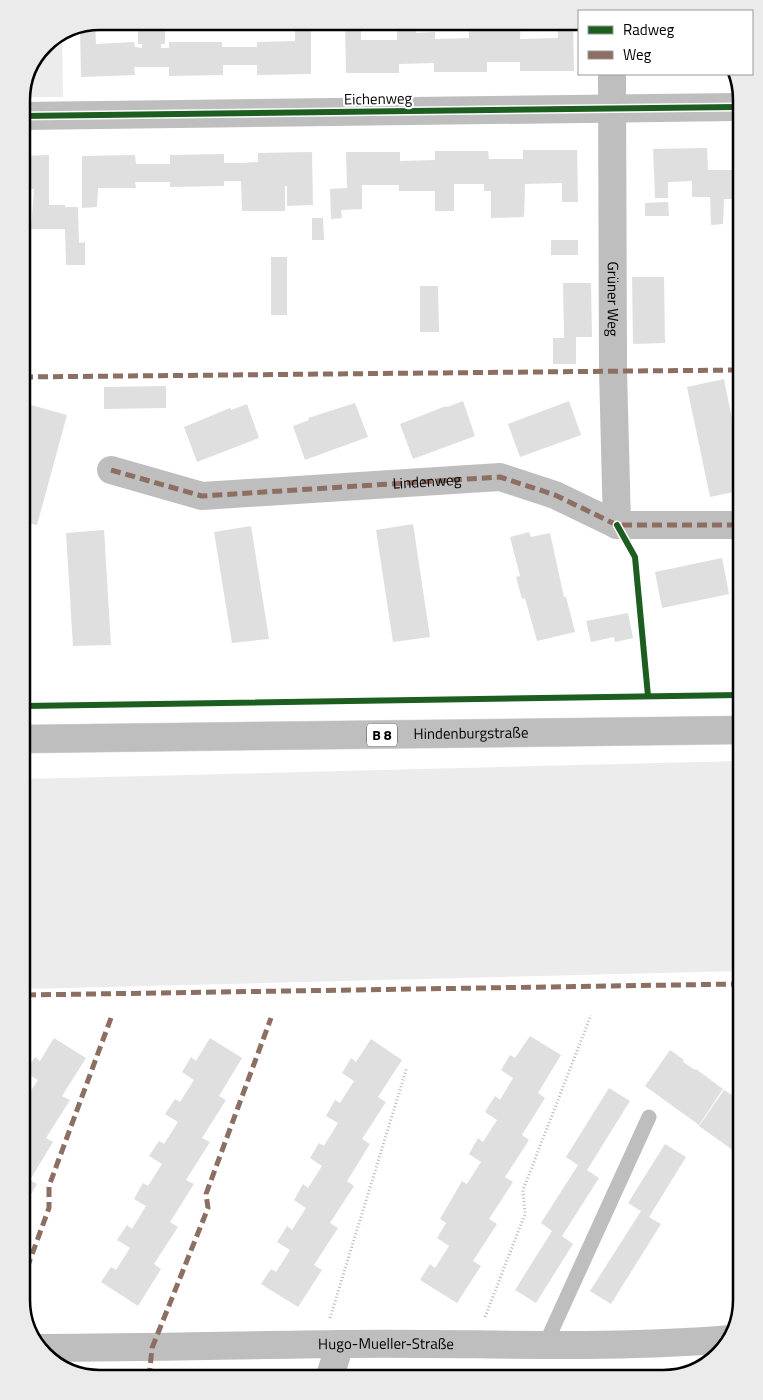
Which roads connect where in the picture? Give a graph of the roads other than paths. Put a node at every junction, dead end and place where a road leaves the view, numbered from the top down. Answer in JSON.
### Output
{"nodes":[{"id":1,"x":612,"y":75,"type":"edge"},
{"id":2,"x":733,"y":107,"type":"edge"},
{"id":3,"x":612,"y":108,"type":"junction"},
{"id":4,"x":30,"y":116,"type":"edge"},
{"id":5,"x":111,"y":470,"type":"dead end"},
{"id":6,"x":617,"y":525,"type":"junction"},
{"id":7,"x":733,"y":525,"type":"edge"},
{"id":8,"x":733,"y":730,"type":"edge"},
{"id":9,"x":30,"y":739,"type":"edge"},
{"id":10,"x":649,"y":1117,"type":"dead end"},
{"id":11,"x":720,"y":1340,"type":"edge"},
{"id":12,"x":331,"y":1344,"type":"junction"},
{"id":13,"x":545,"y":1345,"type":"junction"},
{"id":14,"x":50,"y":1348,"type":"edge"},
{"id":15,"x":330,"y":1370,"type":"edge"}],
"edges":[{"from":1,"to":3,"type":"street","name":"Grüner Weg"},
{"from":2,"to":3,"type":"street","name":"Eichenweg"},
{"from":3,"to":4,"type":"street","name":"Eichenweg"},
{"from":3,"to":6,"type":"street","name":"Grüner Weg"},
{"from":5,"to":6,"type":"street","name":"Lindenweg"},
{"from":6,"to":7,"type":"street","name":"Lindenweg"},
{"from":8,"to":9,"type":"street","name":"Hindenburgstraße","number":"B 8"},
{"from":10,"to":13,"type":"lane"},
{"from":11,"to":13,"type":"street","name":"Hugo-Mueller-Straße"},
{"from":12,"to":13,"type":"street","name":"Hugo-Mueller-Straße"},
{"from":12,"to":14,"type":"street","name":"Hugo-Mueller-Straße"},
{"from":12,"to":15,"type":"street"}]}
